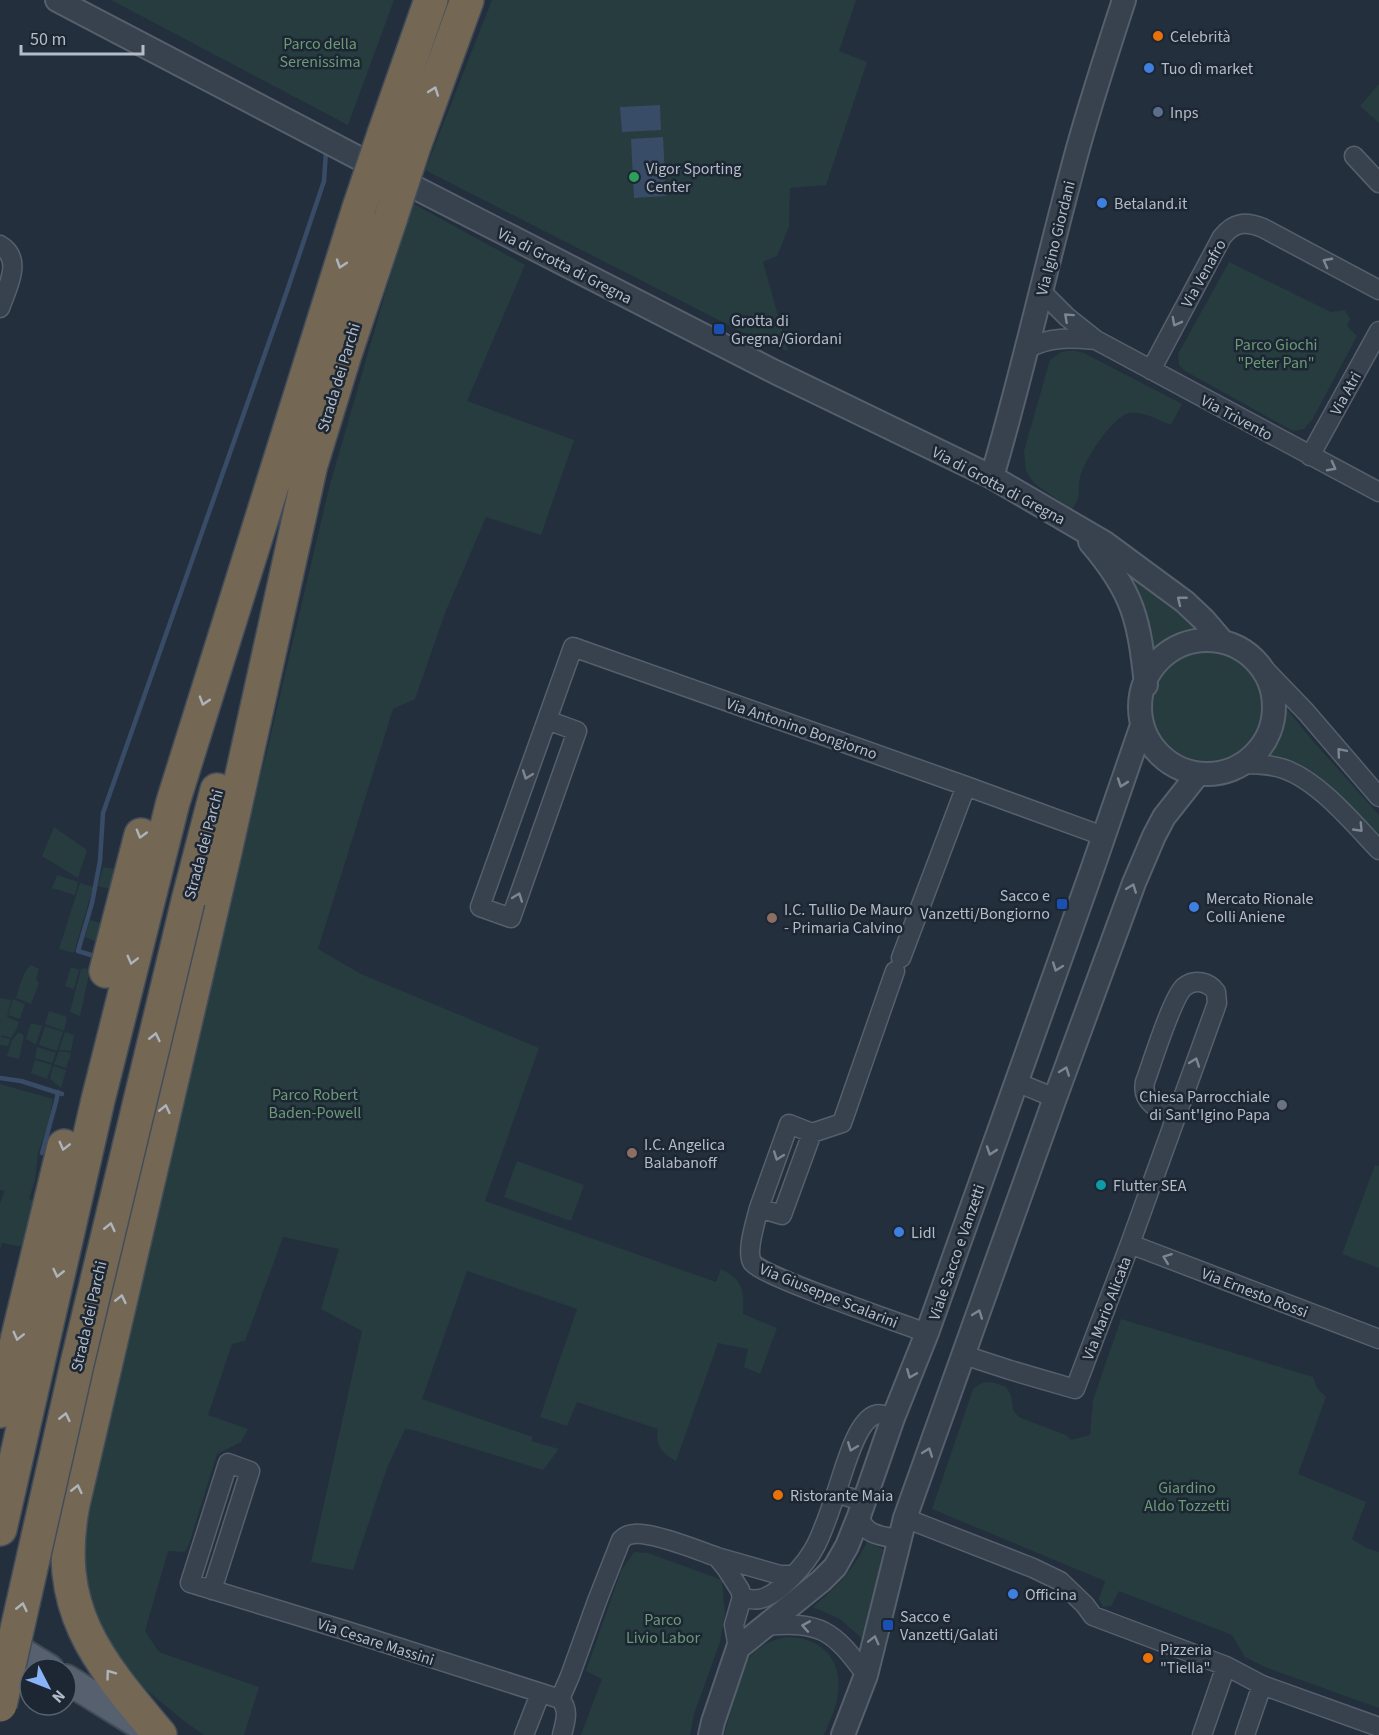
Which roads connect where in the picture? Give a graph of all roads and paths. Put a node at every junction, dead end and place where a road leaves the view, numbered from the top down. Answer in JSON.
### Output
{"nodes":[{"id":1,"x":57,"y":0,"type":"edge"},
{"id":2,"x":431,"y":0,"type":"edge"},
{"id":3,"x":466,"y":0,"type":"edge"},
{"id":4,"x":1124,"y":0,"type":"edge"},
{"id":5,"x":1354,"y":156,"type":"dead end"},
{"id":6,"x":1379,"y":183,"type":"edge"},
{"id":7,"x":0,"y":245,"type":"edge"},
{"id":8,"x":1379,"y":290,"type":"edge"},
{"id":9,"x":1042,"y":292,"type":"junction"},
{"id":10,"x":0,"y":308,"type":"edge"},
{"id":11,"x":1379,"y":331,"type":"edge"},
{"id":12,"x":1096,"y":340,"type":"junction"},
{"id":13,"x":1027,"y":349,"type":"junction"},
{"id":14,"x":1151,"y":370,"type":"junction"},
{"id":15,"x":1310,"y":456,"type":"junction"},
{"id":16,"x":311,"y":464,"type":"junction"},
{"id":17,"x":278,"y":465,"type":"junction"},
{"id":18,"x":992,"y":477,"type":"junction"},
{"id":19,"x":1379,"y":492,"type":"edge"},
{"id":20,"x":1076,"y":526,"type":"junction"},
{"id":21,"x":1222,"y":641,"type":"junction"},
{"id":22,"x":1254,"y":658,"type":"junction"},
{"id":23,"x":1146,"y":685,"type":"junction"},
{"id":24,"x":547,"y":720,"type":"junction"},
{"id":25,"x":1141,"y":728,"type":"junction"},
{"id":26,"x":1238,"y":764,"type":"junction"},
{"id":27,"x":1198,"y":774,"type":"junction"},
{"id":28,"x":966,"y":786,"type":"junction"},
{"id":29,"x":1379,"y":796,"type":"edge"},
{"id":30,"x":1103,"y":836,"type":"junction"},
{"id":31,"x":1379,"y":850,"type":"edge"},
{"id":32,"x":1016,"y":1082,"type":"junction"},
{"id":33,"x":1055,"y":1098,"type":"junction"},
{"id":34,"x":1176,"y":1117,"type":"junction"},
{"id":35,"x":812,"y":1133,"type":"junction"},
{"id":36,"x":759,"y":1208,"type":"junction"},
{"id":37,"x":1131,"y":1244,"type":"junction"},
{"id":38,"x":927,"y":1333,"type":"junction"},
{"id":39,"x":1379,"y":1339,"type":"edge"},
{"id":40,"x":964,"y":1355,"type":"junction"},
{"id":41,"x":0,"y":1411,"type":"edge"},
{"id":42,"x":893,"y":1418,"type":"junction"},
{"id":43,"x":836,"y":1494,"type":"junction"},
{"id":44,"x":862,"y":1509,"type":"junction"},
{"id":45,"x":902,"y":1528,"type":"junction"},
{"id":46,"x":0,"y":1529,"type":"edge"},
{"id":47,"x":717,"y":1557,"type":"junction"},
{"id":48,"x":757,"y":1567,"type":"junction"},
{"id":49,"x":793,"y":1575,"type":"junction"},
{"id":50,"x":212,"y":1590,"type":"junction"},
{"id":51,"x":741,"y":1594,"type":"junction"},
{"id":52,"x":765,"y":1626,"type":"junction"},
{"id":53,"x":0,"y":1639,"type":"edge"},
{"id":54,"x":738,"y":1648,"type":"junction"},
{"id":55,"x":29,"y":1657,"type":"edge"},
{"id":56,"x":1226,"y":1666,"type":"junction"},
{"id":57,"x":866,"y":1675,"type":"junction"},
{"id":58,"x":1262,"y":1685,"type":"junction"},
{"id":59,"x":78,"y":1686,"type":"edge"},
{"id":60,"x":540,"y":1694,"type":"junction"},
{"id":61,"x":560,"y":1699,"type":"junction"},
{"id":62,"x":0,"y":1705,"type":"edge"},
{"id":63,"x":1379,"y":1727,"type":"edge"},
{"id":64,"x":158,"y":1735,"type":"edge"},
{"id":65,"x":524,"y":1735,"type":"edge"},
{"id":66,"x":562,"y":1735,"type":"edge"},
{"id":67,"x":710,"y":1735,"type":"edge"},
{"id":68,"x":843,"y":1735,"type":"edge"},
{"id":69,"x":1202,"y":1735,"type":"edge"},
{"id":70,"x":1245,"y":1735,"type":"edge"}],
"edges":[{"from":1,"to":18,"type":"street","name":"Via di Grotta di Gregna"},
{"from":2,"to":17,"type":"highway","name":"Strada dei Parchi","one_way":true,"bridge":true},
{"from":16,"to":3,"type":"highway","name":"Strada dei Parchi","one_way":true,"bridge":true},
{"from":4,"to":9,"type":"street","name":"Via Igino Giordani"},
{"from":5,"to":6,"type":"street"},
{"from":7,"to":10,"type":"street"},
{"from":8,"to":14,"type":"street","name":"Via Venafro","one_way":true},
{"from":12,"to":9,"type":"street","name":"Via Trivento","one_way":true},
{"from":9,"to":13,"type":"street","name":"Via Igino Giordani"},
{"from":11,"to":15,"type":"street","name":"Via Atri"},
{"from":12,"to":13,"type":"street","name":"Via Trivento"},
{"from":12,"to":14,"type":"street","name":"Via Trivento"},
{"from":13,"to":18,"type":"street","name":"Via Igino Giordani"},
{"from":14,"to":15,"type":"street","name":"Via Trivento"},
{"from":15,"to":19,"type":"street","name":"Via Trivento","one_way":true},
{"from":62,"to":16,"type":"highway","name":"Strada dei Parchi","one_way":true,"bridge":true},
{"from":64,"to":16,"type":"highway","one_way":true},
{"from":17,"to":41,"type":"highway","one_way":true},
{"from":17,"to":46,"type":"highway","name":"Strada dei Parchi","one_way":true},
{"from":18,"to":20,"type":"street","name":"Via di Grotta di Gregna"},
{"from":21,"to":20,"type":"street","name":"Via di Grotta di Gregna","one_way":true},
{"from":20,"to":23,"type":"street","name":"Via di Grotta di Gregna"},
{"from":21,"to":22,"type":"street","name":"Via di Grotta di Gregna"},
{"from":21,"to":23,"type":"street","name":"Via di Grotta di Gregna"},
{"from":22,"to":26,"type":"street","name":"Via di Grotta di Gregna"},
{"from":29,"to":22,"type":"street","name":"Via di Grotta di Gregna","one_way":true},
{"from":23,"to":25,"type":"street","name":"Via di Grotta di Gregna"},
{"from":24,"to":24,"type":"street","name":"Via Antonino Bongiorno","one_way":true},
{"from":24,"to":28,"type":"street","name":"Via Antonino Bongiorno"},
{"from":25,"to":27,"type":"street"},
{"from":25,"to":30,"type":"street","name":"Viale Sacco e Vanzetti","one_way":true},
{"from":26,"to":27,"type":"street","name":"Via di Grotta di Gregna"},
{"from":26,"to":31,"type":"street","name":"Via di Grotta di Gregna","one_way":true},
{"from":33,"to":27,"type":"street","one_way":true},
{"from":28,"to":30,"type":"street","name":"Via Antonino Bongiorno"},
{"from":28,"to":35,"type":"street","name":"Via Giuseppe Scalarini"},
{"from":30,"to":32,"type":"street","name":"Viale Sacco e Vanzetti","one_way":true},
{"from":32,"to":33,"type":"street"},
{"from":32,"to":38,"type":"street","name":"Viale Sacco e Vanzetti","one_way":true},
{"from":40,"to":33,"type":"street","one_way":true},
{"from":34,"to":34,"type":"street","name":"Via Mario Alicata","one_way":true},
{"from":34,"to":37,"type":"street","name":"Via Mario Alicata"},
{"from":35,"to":36,"type":"street"},
{"from":35,"to":36,"type":"street","name":"Via Giuseppe Scalarini","one_way":true},
{"from":36,"to":38,"type":"street","name":"Via Giuseppe Scalarini"},
{"from":39,"to":37,"type":"street","name":"Via Ernesto Rossi","one_way":true},
{"from":37,"to":40,"type":"street","name":"Via Mario Alicata"},
{"from":38,"to":42,"type":"street","name":"Viale Sacco e Vanzetti","one_way":true},
{"from":45,"to":40,"type":"street","one_way":true},
{"from":42,"to":43,"type":"street","one_way":true},
{"from":42,"to":44,"type":"street","name":"Viale Sacco e Vanzetti"},
{"from":43,"to":44,"type":"street"},
{"from":43,"to":49,"type":"street"},
{"from":44,"to":45,"type":"street"},
{"from":44,"to":52,"type":"street","name":"Viale Sacco e Vanzetti"},
{"from":45,"to":56,"type":"street"},
{"from":57,"to":45,"type":"street","one_way":true},
{"from":47,"to":48,"type":"street"},
{"from":47,"to":51,"type":"street"},
{"from":47,"to":61,"type":"street"},
{"from":48,"to":49,"type":"street"},
{"from":48,"to":51,"type":"street"},
{"from":49,"to":51,"type":"street"},
{"from":50,"to":50,"type":"street","name":"Via Cesare Massini"},
{"from":50,"to":60,"type":"street","name":"Via Cesare Massini"},
{"from":51,"to":54,"type":"street"},
{"from":52,"to":54,"type":"street","name":"Viale Sacco e Vanzetti"},
{"from":57,"to":52,"type":"street","one_way":true},
{"from":53,"to":55,"type":"main road"},
{"from":54,"to":67,"type":"street"},
{"from":56,"to":58,"type":"street"},
{"from":56,"to":69,"type":"street"},
{"from":57,"to":68,"type":"street"},
{"from":58,"to":63,"type":"street"},
{"from":58,"to":70,"type":"street"},
{"from":59,"to":64,"type":"main road"},
{"from":60,"to":61,"type":"street","name":"Via Cesare Massini"},
{"from":60,"to":65,"type":"street"},
{"from":61,"to":66,"type":"street"}]}
